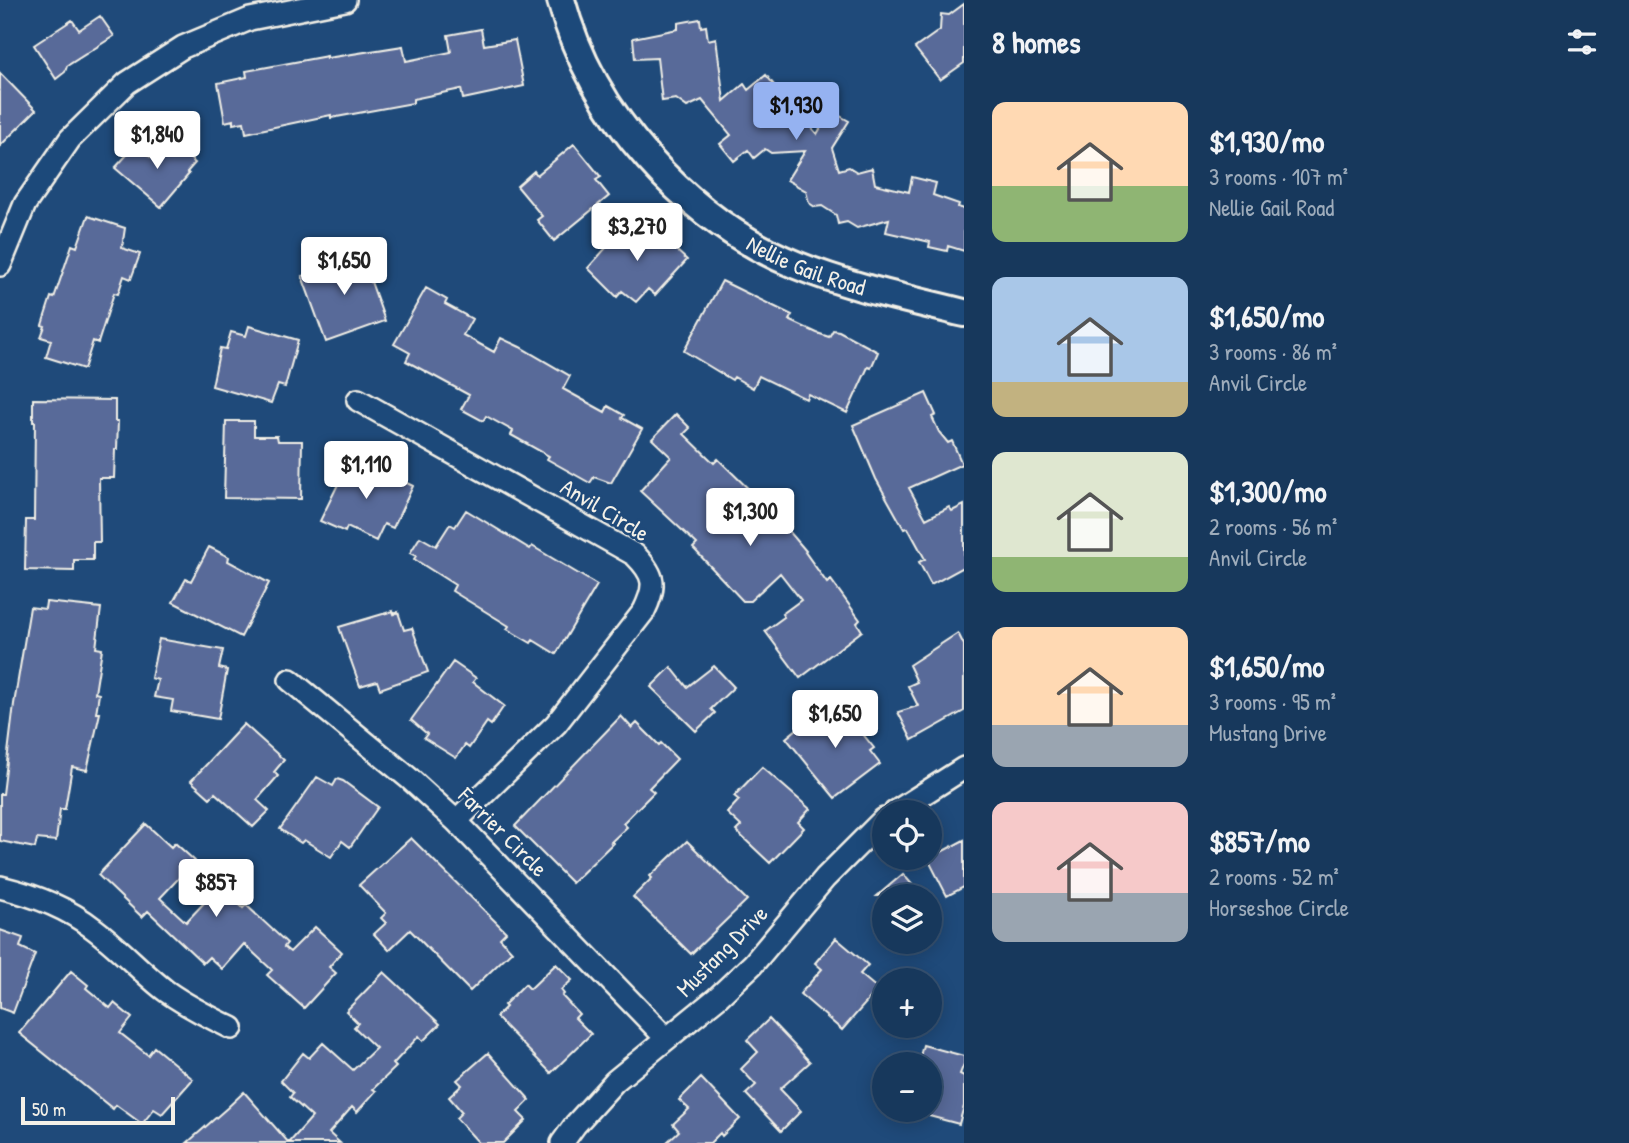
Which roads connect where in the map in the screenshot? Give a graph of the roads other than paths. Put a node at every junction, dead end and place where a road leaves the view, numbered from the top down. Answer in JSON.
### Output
{"nodes":[{"id":1,"x":345,"y":0,"type":"edge"},
{"id":2,"x":561,"y":0,"type":"edge"},
{"id":3,"x":0,"y":265,"type":"edge"},
{"id":4,"x":964,"y":313,"type":"edge"},
{"id":5,"x":358,"y":400,"type":"dead end"},
{"id":6,"x":290,"y":680,"type":"dead end"},
{"id":7,"x":964,"y":768,"type":"edge"},
{"id":8,"x":914,"y":800,"type":"edge"},
{"id":9,"x":456,"y":821,"type":"junction"},
{"id":10,"x":872,"y":832,"type":"edge"},
{"id":11,"x":0,"y":887,"type":"edge"},
{"id":12,"x":232,"y":1028,"type":"dead end"},
{"id":13,"x":666,"y":1038,"type":"junction"},
{"id":14,"x":562,"y":1143,"type":"edge"}],
"edges":[{"from":1,"to":3,"type":"street"},
{"from":2,"to":4,"type":"street","name":"Nellie Gail Road"},
{"from":5,"to":9,"type":"street","name":"Anvil Circle"},
{"from":6,"to":9,"type":"street","name":"Farrier Circle"},
{"from":7,"to":8,"type":"street"},
{"from":9,"to":13,"type":"street","name":"Farrier Circle"},
{"from":10,"to":13,"type":"street","name":"Mustang Drive"},
{"from":11,"to":12,"type":"street"},
{"from":13,"to":14,"type":"street","name":"Mustang Drive"}]}
